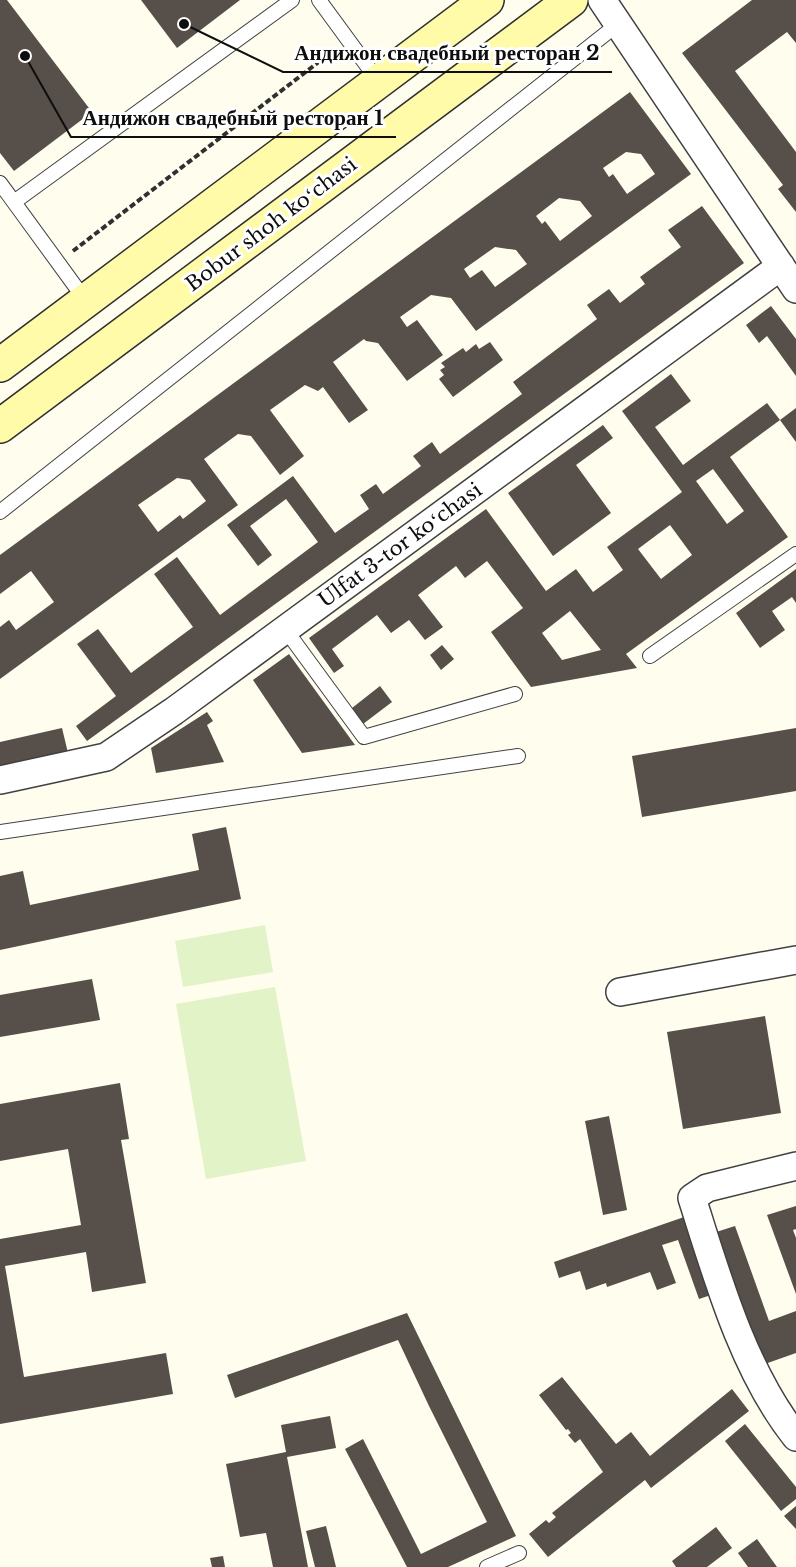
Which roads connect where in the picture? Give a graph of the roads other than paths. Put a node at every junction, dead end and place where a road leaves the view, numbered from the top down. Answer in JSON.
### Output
{"nodes":[{"id":1,"x":292,"y":0,"type":"edge"},
{"id":2,"x":319,"y":0,"type":"edge"},
{"id":3,"x":487,"y":0,"type":"edge"},
{"id":4,"x":571,"y":0,"type":"edge"},
{"id":5,"x":602,"y":0,"type":"edge"},
{"id":6,"x":618,"y":24,"type":"junction"},
{"id":7,"x":379,"y":82,"type":"junction"},
{"id":8,"x":0,"y":183,"type":"edge"},
{"id":9,"x":14,"y":202,"type":"junction"},
{"id":10,"x":781,"y":266,"type":"junction"},
{"id":11,"x":796,"y":289,"type":"edge"},
{"id":12,"x":86,"y":301,"type":"junction"},
{"id":13,"x":0,"y":365,"type":"edge"},
{"id":14,"x":0,"y":426,"type":"edge"},
{"id":15,"x":0,"y":512,"type":"edge"},
{"id":16,"x":796,"y":554,"type":"edge"},
{"id":17,"x":285,"y":629,"type":"junction"},
{"id":18,"x":650,"y":656,"type":"dead end"},
{"id":19,"x":515,"y":694,"type":"dead end"},
{"id":20,"x":518,"y":756,"type":"dead end"},
{"id":21,"x":0,"y":780,"type":"edge"},
{"id":22,"x":0,"y":832,"type":"edge"},
{"id":23,"x":796,"y":960,"type":"edge"},
{"id":24,"x":620,"y":992,"type":"dead end"},
{"id":25,"x":796,"y":1166,"type":"edge"},
{"id":26,"x":796,"y":1437,"type":"edge"},
{"id":27,"x":519,"y":1553,"type":"dead end"},
{"id":28,"x":487,"y":1567,"type":"edge"}],
"edges":[{"from":1,"to":9,"type":"lane"},
{"from":2,"to":7,"type":"lane"},
{"from":3,"to":7,"type":"main road"},
{"from":4,"to":14,"type":"main road","name":"Bobur shoh koʻchasi"},
{"from":5,"to":6,"type":"street"},
{"from":6,"to":10,"type":"street"},
{"from":6,"to":15,"type":"lane"},
{"from":7,"to":12,"type":"main road"},
{"from":8,"to":9,"type":"lane"},
{"from":9,"to":12,"type":"lane"},
{"from":10,"to":11,"type":"street"},
{"from":10,"to":17,"type":"street","name":"Ulfat 3-tor koʻchasi"},
{"from":12,"to":13,"type":"main road"},
{"from":16,"to":18,"type":"lane"},
{"from":17,"to":19,"type":"lane"},
{"from":17,"to":21,"type":"street","name":"Ulfat 3-tor koʻchasi"},
{"from":20,"to":22,"type":"lane"},
{"from":23,"to":24,"type":"street"},
{"from":25,"to":26,"type":"street"},
{"from":27,"to":28,"type":"lane"}]}
